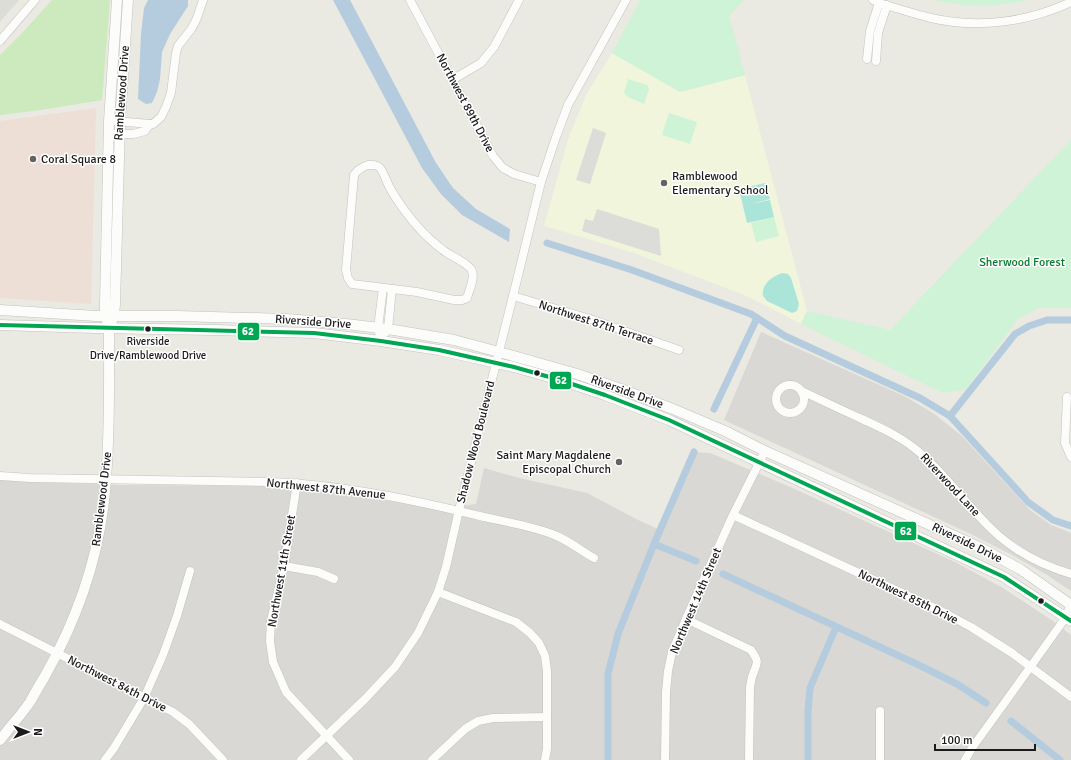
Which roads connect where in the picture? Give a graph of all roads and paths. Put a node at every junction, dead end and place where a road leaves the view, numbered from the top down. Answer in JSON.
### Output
{"nodes":[{"id":1,"x":35,"y":0,"type":"edge"},
{"id":2,"x":117,"y":0,"type":"edge"},
{"id":3,"x":128,"y":0,"type":"edge"},
{"id":4,"x":203,"y":0,"type":"edge"},
{"id":5,"x":410,"y":0,"type":"edge"},
{"id":6,"x":519,"y":0,"type":"edge"},
{"id":7,"x":626,"y":0,"type":"edge"},
{"id":8,"x":876,"y":1,"type":"edge"},
{"id":9,"x":1071,"y":2,"type":"edge"},
{"id":10,"x":887,"y":5,"type":"junction"},
{"id":11,"x":0,"y":41,"type":"edge"},
{"id":12,"x":867,"y":59,"type":"dead end"},
{"id":13,"x":876,"y":61,"type":"dead end"},
{"id":14,"x":452,"y":80,"type":"junction"},
{"id":15,"x":109,"y":121,"type":"junction"},
{"id":16,"x":120,"y":122,"type":"junction"},
{"id":17,"x":150,"y":124,"type":"junction"},
{"id":18,"x":108,"y":134,"type":"junction"},
{"id":19,"x":119,"y":134,"type":"junction"},
{"id":20,"x":540,"y":182,"type":"junction"},
{"id":21,"x":383,"y":288,"type":"junction"},
{"id":22,"x":392,"y":289,"type":"junction"},
{"id":23,"x":513,"y":296,"type":"junction"},
{"id":24,"x":0,"y":310,"type":"edge"},
{"id":25,"x":109,"y":315,"type":"junction"},
{"id":26,"x":0,"y":325,"type":"edge"},
{"id":27,"x":109,"y":328,"type":"junction"},
{"id":28,"x":383,"y":328,"type":"junction"},
{"id":29,"x":381,"y":341,"type":"junction"},
{"id":30,"x":679,"y":350,"type":"dead end"},
{"id":31,"x":499,"y":352,"type":"junction"},
{"id":32,"x":496,"y":363,"type":"junction"},
{"id":33,"x":802,"y":392,"type":"dead end"},
{"id":34,"x":1067,"y":398,"type":"dead end"},
{"id":35,"x":765,"y":451,"type":"junction"},
{"id":36,"x":1071,"y":457,"type":"edge"},
{"id":37,"x":758,"y":462,"type":"junction"},
{"id":38,"x":0,"y":476,"type":"edge"},
{"id":39,"x":106,"y":479,"type":"junction"},
{"id":40,"x":297,"y":483,"type":"junction"},
{"id":41,"x":459,"y":510,"type":"junction"},
{"id":42,"x":733,"y":515,"type":"junction"},
{"id":43,"x":594,"y":558,"type":"dead end"},
{"id":44,"x":284,"y":566,"type":"junction"},
{"id":45,"x":190,"y":570,"type":"dead end"},
{"id":46,"x":1071,"y":574,"type":"edge"},
{"id":47,"x":334,"y":579,"type":"dead end"},
{"id":48,"x":438,"y":592,"type":"junction"},
{"id":49,"x":1071,"y":605,"type":"edge"},
{"id":50,"x":1069,"y":617,"type":"edge"},
{"id":51,"x":686,"y":619,"type":"junction"},
{"id":52,"x":0,"y":624,"type":"edge"},
{"id":53,"x":58,"y":654,"type":"junction"},
{"id":54,"x":1031,"y":666,"type":"junction"},
{"id":55,"x":1071,"y":697,"type":"edge"},
{"id":56,"x":144,"y":698,"type":"junction"},
{"id":57,"x":880,"y":711,"type":"dead end"},
{"id":58,"x":547,"y":717,"type":"junction"},
{"id":59,"x":326,"y":736,"type":"junction"},
{"id":60,"x":0,"y":740,"type":"edge"},
{"id":61,"x":105,"y":760,"type":"edge"},
{"id":62,"x":224,"y":760,"type":"edge"},
{"id":63,"x":301,"y":760,"type":"edge"},
{"id":64,"x":349,"y":760,"type":"edge"},
{"id":65,"x":432,"y":760,"type":"edge"},
{"id":66,"x":545,"y":760,"type":"edge"},
{"id":67,"x":665,"y":760,"type":"edge"},
{"id":68,"x":748,"y":760,"type":"edge"},
{"id":69,"x":880,"y":760,"type":"edge"},
{"id":70,"x":965,"y":760,"type":"edge"}],
"edges":[{"from":1,"to":11,"type":"street"},
{"from":2,"to":15,"type":"street","name":"Ramblewood Drive"},
{"from":3,"to":16,"type":"street","name":"Ramblewood Drive"},
{"from":4,"to":17,"type":"street"},
{"from":5,"to":14,"type":"street","name":"Northwest 89th Drive"},
{"from":6,"to":14,"type":"street"},
{"from":7,"to":20,"type":"street","name":"Shadow Wood Boulevard"},
{"from":8,"to":10,"type":"street"},
{"from":8,"to":12,"type":"street"},
{"from":9,"to":10,"type":"street"},
{"from":10,"to":13,"type":"street"},
{"from":14,"to":20,"type":"street","name":"Northwest 89th Drive"},
{"from":15,"to":16,"type":"street"},
{"from":15,"to":18,"type":"street","name":"Ramblewood Drive"},
{"from":16,"to":17,"type":"street"},
{"from":16,"to":19,"type":"street","name":"Ramblewood Drive"},
{"from":17,"to":19,"type":"street"},
{"from":18,"to":19,"type":"street"},
{"from":18,"to":25,"type":"street","name":"Ramblewood Drive"},
{"from":19,"to":25,"type":"street","name":"Ramblewood Drive"},
{"from":20,"to":23,"type":"street","name":"Shadow Wood Boulevard"},
{"from":21,"to":22,"type":"street"},
{"from":21,"to":22,"type":"street"},
{"from":21,"to":28,"type":"street"},
{"from":22,"to":28,"type":"street"},
{"from":23,"to":30,"type":"street","name":"Northwest 87th Terrace"},
{"from":23,"to":31,"type":"street","name":"Shadow Wood Boulevard"},
{"from":24,"to":25,"type":"street","name":"Riverside Drive"},
{"from":25,"to":27,"type":"street","name":"Ramblewood Drive"},
{"from":25,"to":28,"type":"street","name":"Riverside Drive"},
{"from":26,"to":27,"type":"street","name":"Riverside Drive"},
{"from":27,"to":29,"type":"street","name":"Riverside Drive"},
{"from":27,"to":39,"type":"street","name":"Ramblewood Drive"},
{"from":28,"to":29,"type":"street"},
{"from":28,"to":31,"type":"street","name":"Riverside Drive"},
{"from":29,"to":32,"type":"street","name":"Riverside Drive"},
{"from":31,"to":32,"type":"street","name":"Shadow Wood Boulevard"},
{"from":31,"to":35,"type":"street","name":"Riverside Drive"},
{"from":32,"to":37,"type":"street","name":"Riverside Drive"},
{"from":32,"to":41,"type":"street","name":"Shadow Wood Boulevard"},
{"from":33,"to":46,"type":"street","name":"Riverwood Lane"},
{"from":34,"to":36,"type":"street"},
{"from":35,"to":37,"type":"street","name":"Northwest 14th Street"},
{"from":35,"to":49,"type":"street","name":"Riverside Drive"},
{"from":37,"to":42,"type":"street","name":"Northwest 14th Street"},
{"from":37,"to":50,"type":"street","name":"Riverside Drive"},
{"from":38,"to":39,"type":"street","name":"Northwest 87th Avenue"},
{"from":39,"to":40,"type":"street","name":"Northwest 87th Avenue"},
{"from":39,"to":53,"type":"street","name":"Ramblewood Drive"},
{"from":40,"to":41,"type":"street","name":"Northwest 87th Avenue"},
{"from":40,"to":44,"type":"street","name":"Northwest 11th Street"},
{"from":41,"to":43,"type":"street","name":"Northwest 87th Avenue"},
{"from":41,"to":48,"type":"street","name":"Shadow Wood Boulevard"},
{"from":42,"to":51,"type":"street","name":"Northwest 14th Street"},
{"from":42,"to":54,"type":"street","name":"Northwest 85th Drive"},
{"from":44,"to":47,"type":"street"},
{"from":44,"to":59,"type":"street","name":"Northwest 11th Street"},
{"from":45,"to":56,"type":"street"},
{"from":48,"to":58,"type":"street"},
{"from":48,"to":59,"type":"street","name":"Shadow Wood Boulevard"},
{"from":49,"to":50,"type":"street"},
{"from":50,"to":54,"type":"street"},
{"from":51,"to":67,"type":"street","name":"Northwest 14th Street"},
{"from":51,"to":68,"type":"street"},
{"from":52,"to":53,"type":"street","name":"Northwest 84th Drive"},
{"from":53,"to":56,"type":"street","name":"Northwest 84th Drive"},
{"from":53,"to":60,"type":"street","name":"Ramblewood Drive"},
{"from":54,"to":55,"type":"street","name":"Northwest 85th Drive"},
{"from":54,"to":70,"type":"street"},
{"from":56,"to":61,"type":"street"},
{"from":56,"to":62,"type":"street","name":"Northwest 84th Drive"},
{"from":57,"to":69,"type":"street"},
{"from":58,"to":65,"type":"street"},
{"from":58,"to":66,"type":"street"},
{"from":59,"to":63,"type":"street","name":"Shadow Wood Boulevard"},
{"from":59,"to":64,"type":"street","name":"Northwest 11th Street"}]}
